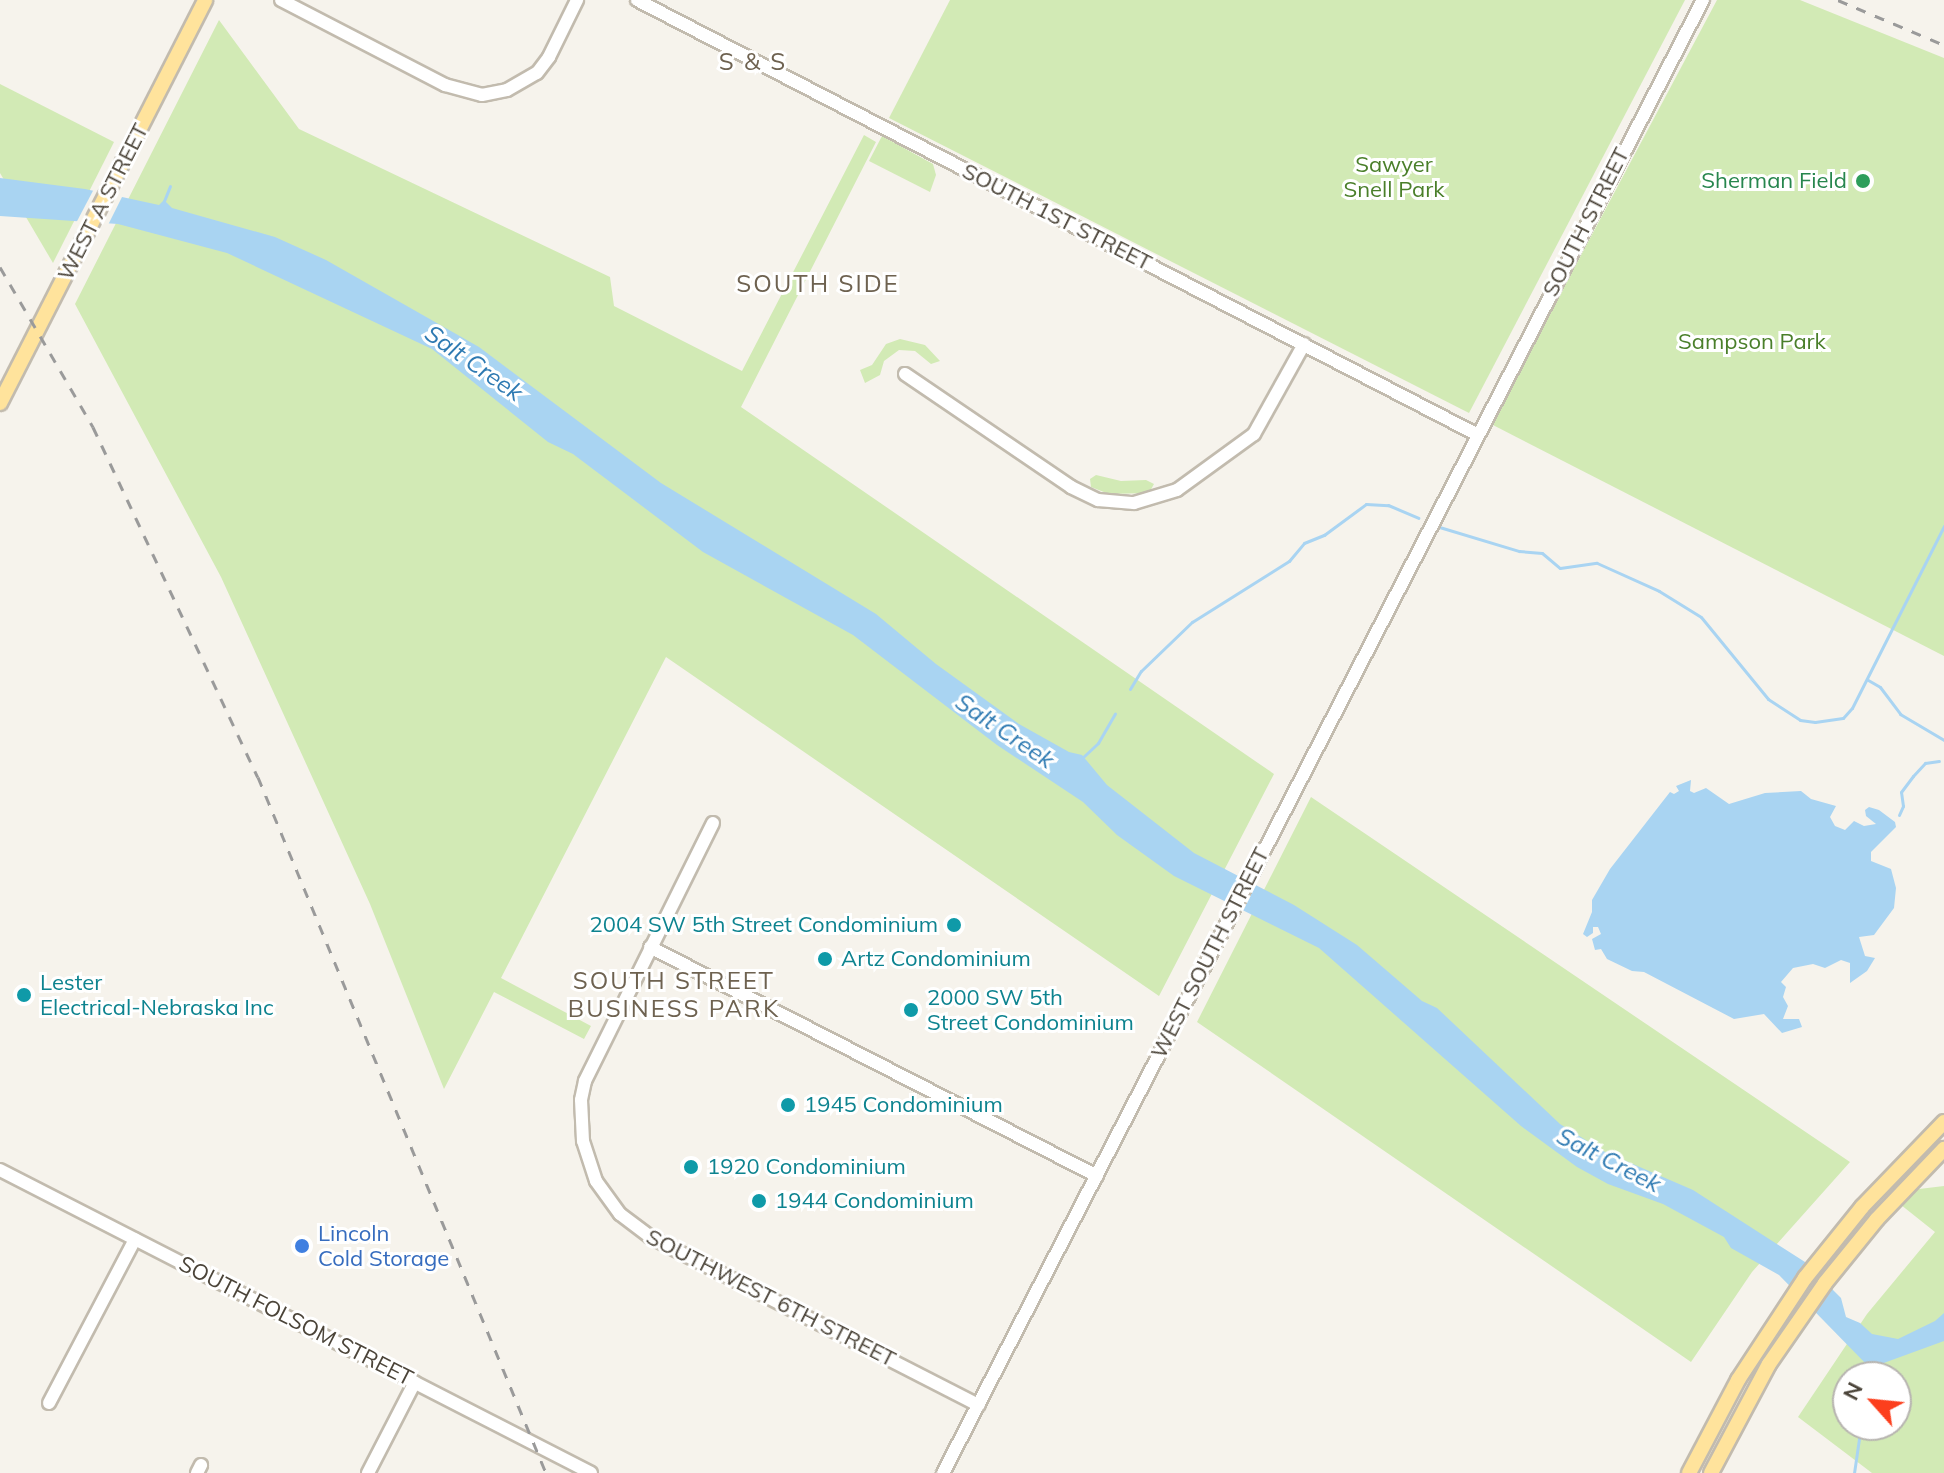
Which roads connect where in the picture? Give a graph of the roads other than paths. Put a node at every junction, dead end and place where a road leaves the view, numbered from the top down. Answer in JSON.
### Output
{"nodes":[{"id":1,"x":205,"y":0,"type":"edge"},
{"id":2,"x":281,"y":0,"type":"edge"},
{"id":3,"x":577,"y":0,"type":"edge"},
{"id":4,"x":637,"y":0,"type":"edge"},
{"id":5,"x":1699,"y":3,"type":"edge"},
{"id":6,"x":1304,"y":344,"type":"junction"},
{"id":7,"x":905,"y":374,"type":"dead end"},
{"id":8,"x":0,"y":403,"type":"edge"},
{"id":9,"x":1476,"y":434,"type":"junction"},
{"id":10,"x":713,"y":823,"type":"dead end"},
{"id":11,"x":650,"y":947,"type":"junction"},
{"id":12,"x":1944,"y":1122,"type":"edge"},
{"id":13,"x":1944,"y":1149,"type":"edge"},
{"id":14,"x":0,"y":1170,"type":"edge"},
{"id":15,"x":1097,"y":1176,"type":"junction"},
{"id":16,"x":135,"y":1239,"type":"junction"},
{"id":17,"x":415,"y":1382,"type":"junction"},
{"id":18,"x":49,"y":1403,"type":"dead end"},
{"id":19,"x":978,"y":1405,"type":"junction"},
{"id":20,"x":368,"y":1473,"type":"edge"},
{"id":21,"x":591,"y":1473,"type":"edge"},
{"id":22,"x":943,"y":1473,"type":"edge"},
{"id":23,"x":1689,"y":1473,"type":"edge"},
{"id":24,"x":1711,"y":1473,"type":"edge"}],
"edges":[{"from":1,"to":8,"type":"main road","name":"WEST A STREET"},
{"from":2,"to":3,"type":"street"},
{"from":4,"to":6,"type":"street","name":"SOUTH 1ST STREET"},
{"from":5,"to":9,"type":"street","name":"SOUTH STREET"},
{"from":6,"to":7,"type":"street"},
{"from":6,"to":9,"type":"street","name":"SOUTH 1ST STREET"},
{"from":9,"to":15,"type":"street","name":"WEST SOUTH STREET"},
{"from":10,"to":11,"type":"street","name":"SOUTHWEST 6TH STREET"},
{"from":11,"to":15,"type":"street"},
{"from":11,"to":19,"type":"street","name":"SOUTHWEST 6TH STREET"},
{"from":12,"to":23,"type":"main road"},
{"from":13,"to":24,"type":"main road"},
{"from":14,"to":16,"type":"street","name":"SOUTH FOLSOM STREET"},
{"from":15,"to":19,"type":"street","name":"WEST SOUTH STREET"},
{"from":16,"to":17,"type":"street","name":"SOUTH FOLSOM STREET"},
{"from":16,"to":18,"type":"street"},
{"from":17,"to":20,"type":"street"},
{"from":17,"to":21,"type":"street","name":"SOUTH FOLSOM STREET"},
{"from":19,"to":22,"type":"street","name":"WEST SOUTH STREET"}]}
